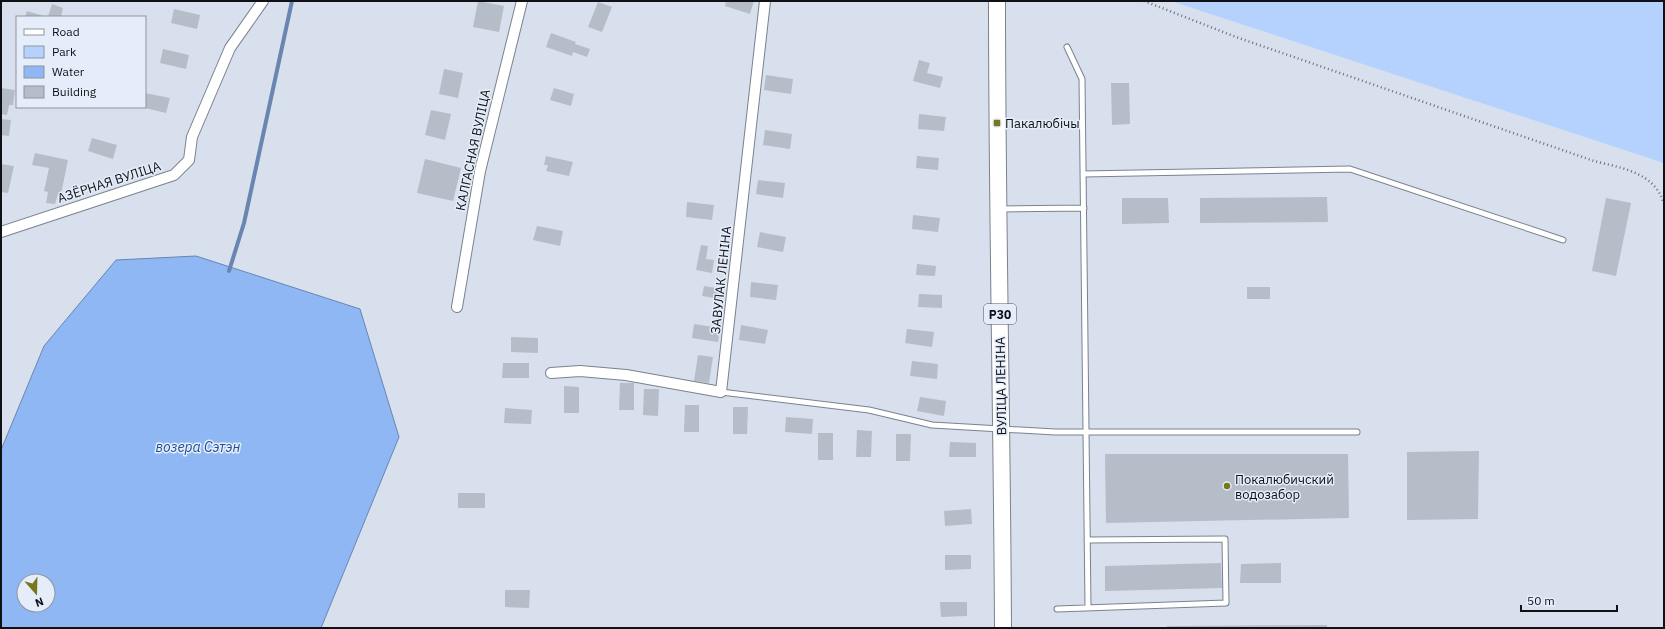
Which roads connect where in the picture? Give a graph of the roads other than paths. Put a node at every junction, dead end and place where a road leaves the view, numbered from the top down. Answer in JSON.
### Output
{"nodes":[{"id":1,"x":263,"y":1,"type":"edge"},
{"id":2,"x":522,"y":1,"type":"edge"},
{"id":3,"x":765,"y":1,"type":"edge"},
{"id":4,"x":997,"y":1,"type":"edge"},
{"id":5,"x":1067,"y":46,"type":"dead end"},
{"id":6,"x":1083,"y":174,"type":"junction"},
{"id":7,"x":1084,"y":208,"type":"junction"},
{"id":8,"x":999,"y":209,"type":"junction"},
{"id":9,"x":1,"y":232,"type":"edge"},
{"id":10,"x":1562,"y":240,"type":"dead end"},
{"id":11,"x":458,"y":306,"type":"dead end"},
{"id":12,"x":551,"y":373,"type":"dead end"},
{"id":13,"x":721,"y":392,"type":"junction"},
{"id":14,"x":1002,"y":429,"type":"junction"},
{"id":15,"x":1086,"y":432,"type":"junction"},
{"id":16,"x":1357,"y":432,"type":"dead end"},
{"id":17,"x":1087,"y":540,"type":"junction"},
{"id":18,"x":1088,"y":608,"type":"junction"},
{"id":19,"x":1057,"y":609,"type":"dead end"},
{"id":20,"x":1003,"y":628,"type":"edge"}],
"edges":[{"from":1,"to":9,"type":"street","name":"АЗЁРНАЯ ВУЛІЦА"},
{"from":2,"to":11,"type":"street","name":"КАЛГАСНАЯ ВУЛІЦА"},
{"from":3,"to":13,"type":"street","name":"ЗАВУЛАК ЛЕНІНА"},
{"from":4,"to":8,"type":"main road","name":"ВУЛІЦА ЛЕНІНА","number":"Р30"},
{"from":5,"to":6,"type":"lane"},
{"from":6,"to":7,"type":"lane"},
{"from":6,"to":10,"type":"lane"},
{"from":7,"to":8,"type":"lane"},
{"from":7,"to":15,"type":"lane"},
{"from":8,"to":14,"type":"main road","name":"ВУЛІЦА ЛЕНІНА","number":"Р30"},
{"from":12,"to":13,"type":"street"},
{"from":13,"to":14,"type":"lane"},
{"from":14,"to":15,"type":"lane"},
{"from":14,"to":20,"type":"main road","name":"ВУЛІЦА ЛЕНІНА","number":"Р30"},
{"from":15,"to":16,"type":"lane"},
{"from":15,"to":17,"type":"lane"},
{"from":17,"to":18,"type":"lane"},
{"from":17,"to":18,"type":"lane"},
{"from":18,"to":19,"type":"lane"}]}
